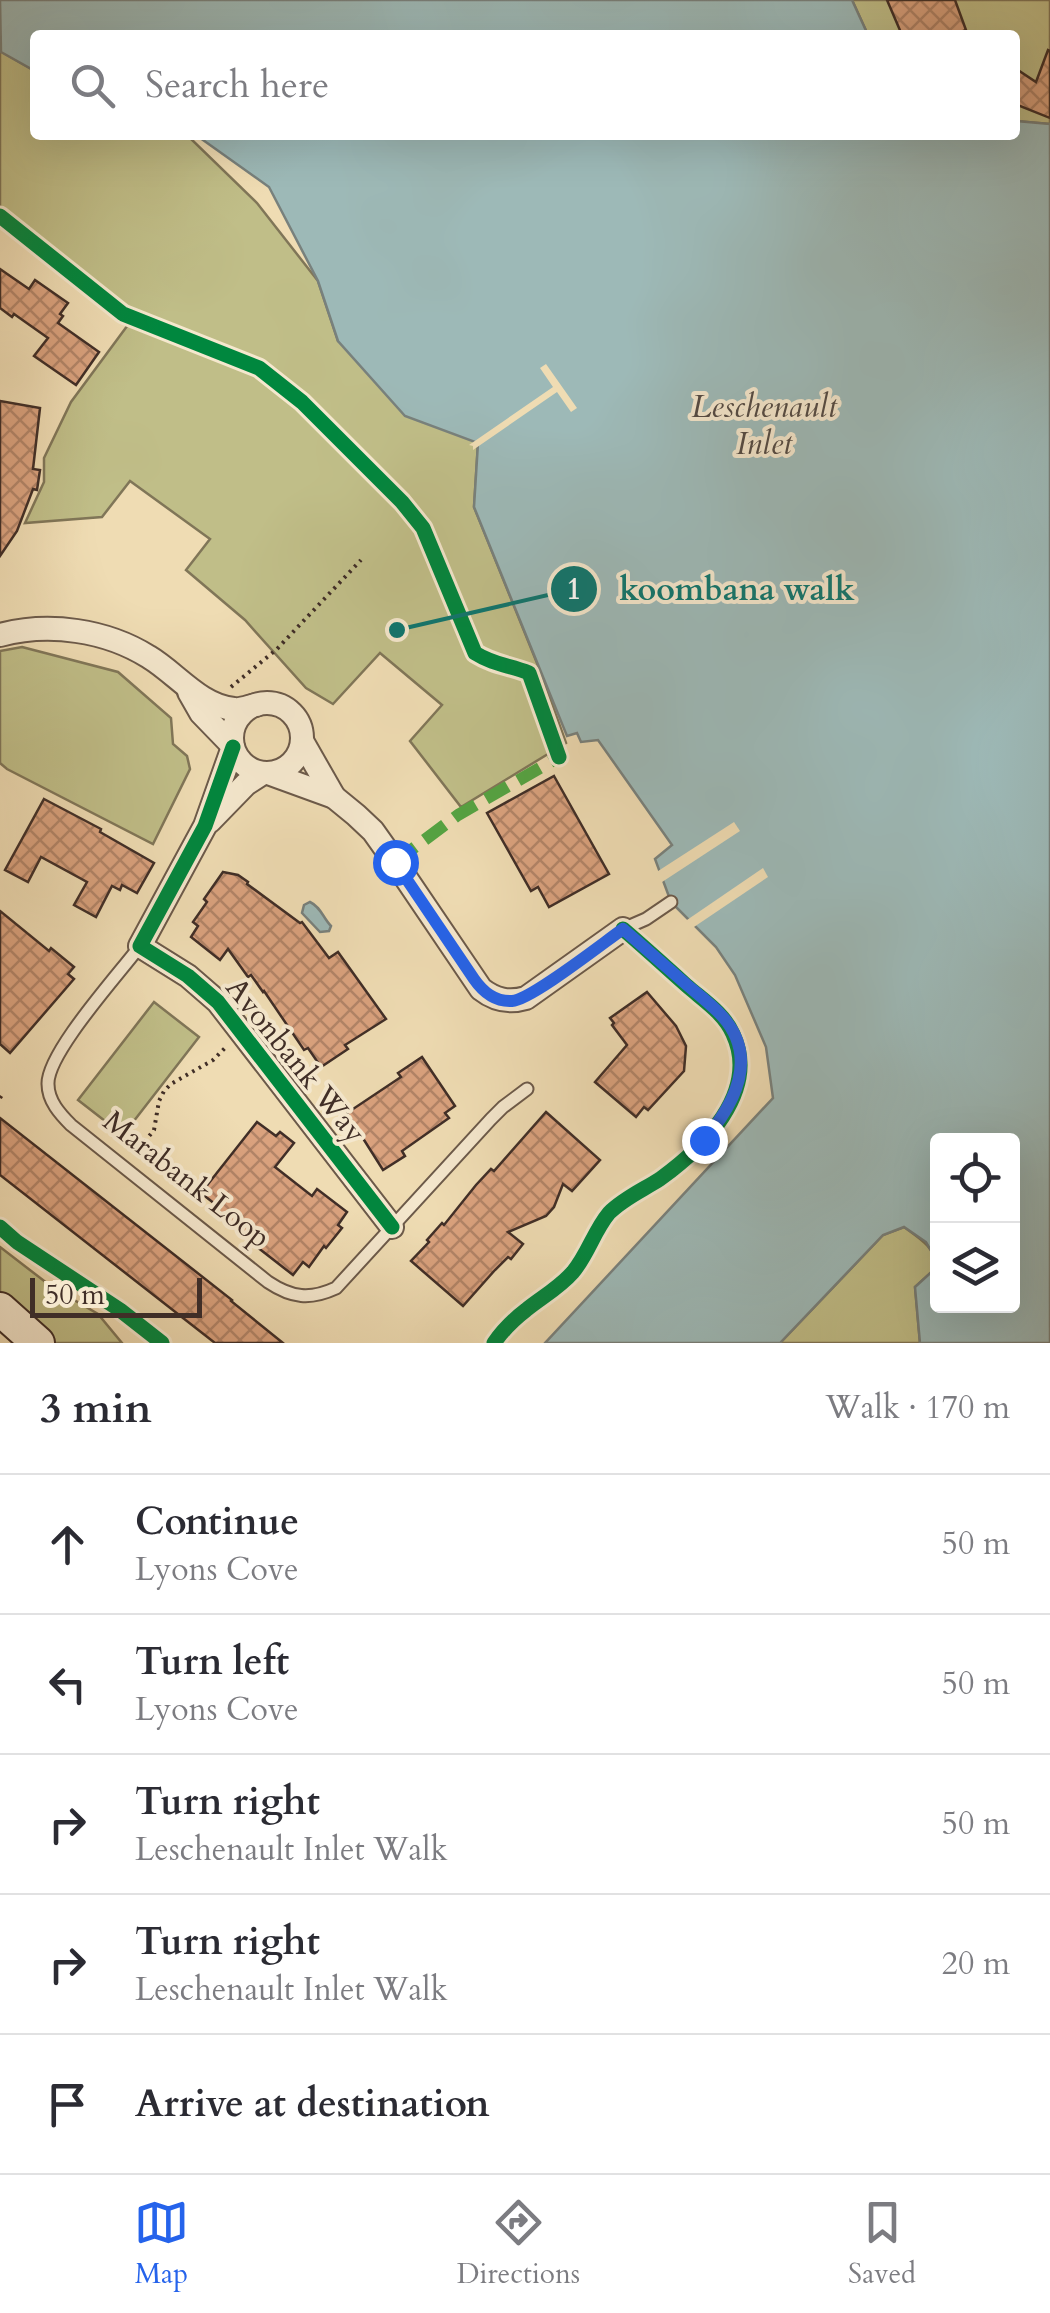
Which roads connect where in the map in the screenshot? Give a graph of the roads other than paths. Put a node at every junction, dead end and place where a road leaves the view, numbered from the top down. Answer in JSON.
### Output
{"nodes":[{"id":1,"x":0,"y":635,"type":"edge"},
{"id":2,"x":185,"y":685,"type":"junction"},
{"id":3,"x":256,"y":704,"type":"junction"},
{"id":4,"x":302,"y":741,"type":"junction"},
{"id":5,"x":233,"y":746,"type":"junction"},
{"id":6,"x":265,"y":773,"type":"junction"},
{"id":7,"x":334,"y":796,"type":"junction"},
{"id":8,"x":205,"y":826,"type":"junction"},
{"id":9,"x":671,"y":902,"type":"dead end"},
{"id":10,"x":623,"y":929,"type":"joint"},
{"id":11,"x":140,"y":946,"type":"junction"},
{"id":12,"x":528,"y":1089,"type":"dead end"},
{"id":13,"x":392,"y":1227,"type":"junction"},
{"id":14,"x":0,"y":1309,"type":"edge"},
{"id":15,"x":38,"y":1343,"type":"edge"}],
"edges":[{"from":1,"to":2,"type":"street"},
{"from":2,"to":3,"type":"street"},
{"from":2,"to":5,"type":"street"},
{"from":3,"to":4,"type":"street"},
{"from":3,"to":5,"type":"street"},
{"from":4,"to":6,"type":"street"},
{"from":4,"to":7,"type":"street"},
{"from":5,"to":6,"type":"street"},
{"from":5,"to":8,"type":"street","name":"Marabank Loop"},
{"from":6,"to":7,"type":"street"},
{"from":6,"to":8,"type":"street","name":"Marabank Loop"},
{"from":7,"to":10,"type":"street"},
{"from":8,"to":11,"type":"street","name":"Marabank Loop"},
{"from":9,"to":10,"type":"lane"},
{"from":11,"to":13,"type":"street","name":"Avonbank Way"},
{"from":11,"to":13,"type":"lane","name":"Marabank Loop"},
{"from":12,"to":13,"type":"lane","name":"Marabank Loop"},
{"from":14,"to":15,"type":"main road"}]}
